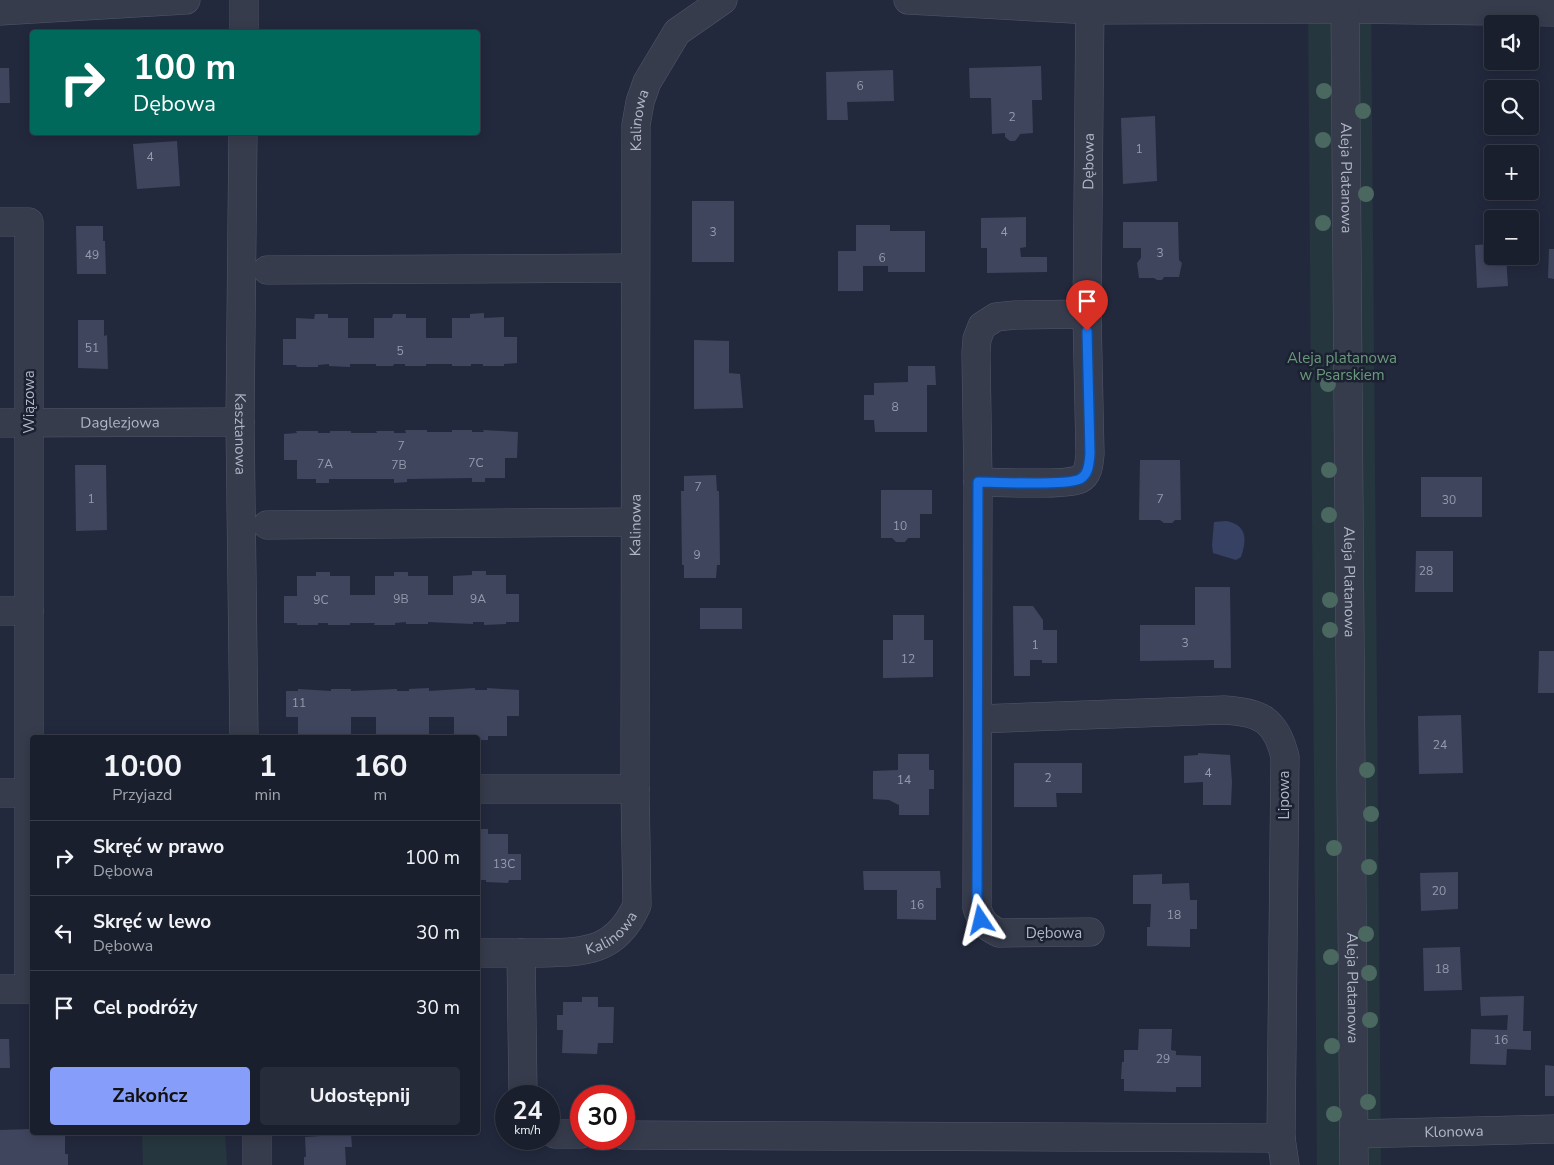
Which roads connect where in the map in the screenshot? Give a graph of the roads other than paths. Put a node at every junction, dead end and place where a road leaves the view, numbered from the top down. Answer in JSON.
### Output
{"nodes":[{"id":1,"x":186,"y":0,"type":"edge"},
{"id":2,"x":244,"y":0,"type":"edge"},
{"id":3,"x":723,"y":0,"type":"edge"},
{"id":4,"x":908,"y":0,"type":"edge"},
{"id":5,"x":1345,"y":4,"type":"edge"},
{"id":6,"x":1090,"y":5,"type":"edge"},
{"id":7,"x":0,"y":11,"type":"edge"},
{"id":8,"x":1554,"y":12,"type":"edge"},
{"id":9,"x":244,"y":30,"type":"edge"},
{"id":10,"x":243,"y":135,"type":"edge"},
{"id":11,"x":0,"y":222,"type":"edge"},
{"id":12,"x":635,"y":268,"type":"junction"},
{"id":13,"x":267,"y":270,"type":"dead end"},
{"id":14,"x":1087,"y":314,"type":"junction"},
{"id":15,"x":240,"y":422,"type":"junction"},
{"id":16,"x":29,"y":423,"type":"junction"},
{"id":17,"x":0,"y":424,"type":"edge"},
{"id":18,"x":978,"y":482,"type":"junction"},
{"id":19,"x":635,"y":522,"type":"junction"},
{"id":20,"x":267,"y":524,"type":"dead end"},
{"id":21,"x":0,"y":611,"type":"edge"},
{"id":22,"x":29,"y":611,"type":"junction"},
{"id":23,"x":978,"y":718,"type":"junction"},
{"id":24,"x":30,"y":735,"type":"edge"},
{"id":25,"x":244,"y":735,"type":"edge"},
{"id":26,"x":480,"y":789,"type":"edge"},
{"id":27,"x":635,"y":789,"type":"junction"},
{"id":28,"x":0,"y":793,"type":"edge"},
{"id":29,"x":30,"y":793,"type":"edge"},
{"id":30,"x":30,"y":891,"type":"edge"},
{"id":31,"x":1090,"y":932,"type":"dead end"},
{"id":32,"x":480,"y":953,"type":"edge"},
{"id":33,"x":521,"y":953,"type":"junction"},
{"id":34,"x":0,"y":989,"type":"edge"},
{"id":35,"x":523,"y":1085,"type":"edge"},
{"id":36,"x":1554,"y":1129,"type":"edge"},
{"id":37,"x":635,"y":1134,"type":"edge"},
{"id":38,"x":1354,"y":1134,"type":"junction"},
{"id":39,"x":257,"y":1135,"type":"edge"},
{"id":40,"x":1281,"y":1138,"type":"junction"},
{"id":41,"x":257,"y":1165,"type":"edge"},
{"id":42,"x":1285,"y":1165,"type":"edge"},
{"id":43,"x":1354,"y":1165,"type":"edge"}],
"edges":[{"from":1,"to":7,"type":"street"},
{"from":2,"to":9,"type":"street"},
{"from":3,"to":12,"type":"street","name":"Kalinowa"},
{"from":4,"to":6,"type":"street"},
{"from":5,"to":6,"type":"street"},
{"from":5,"to":8,"type":"street"},
{"from":5,"to":38,"type":"street","name":"Aleja Platanowa"},
{"from":6,"to":14,"type":"street","name":"Dębowa"},
{"from":10,"to":15,"type":"street","name":"Kasztanowa"},
{"from":11,"to":16,"type":"street","name":"Wiązowa"},
{"from":12,"to":13,"type":"street"},
{"from":12,"to":19,"type":"street","name":"Kalinowa"},
{"from":14,"to":18,"type":"street","name":"Dębowa"},
{"from":14,"to":18,"type":"street","name":"Dębowa"},
{"from":15,"to":16,"type":"street","name":"Daglezjowa"},
{"from":15,"to":25,"type":"street","name":"Kasztanowa"},
{"from":16,"to":17,"type":"street","name":"Daglezjowa"},
{"from":16,"to":22,"type":"street","name":"Wiązowa"},
{"from":18,"to":23,"type":"street","name":"Dębowa"},
{"from":19,"to":20,"type":"street"},
{"from":19,"to":27,"type":"street","name":"Kalinowa"},
{"from":21,"to":22,"type":"street"},
{"from":22,"to":24,"type":"street","name":"Wiązowa"},
{"from":23,"to":31,"type":"street","name":"Dębowa"},
{"from":23,"to":40,"type":"street","name":"Lipowa"},
{"from":26,"to":27,"type":"street"},
{"from":27,"to":33,"type":"street","name":"Kalinowa"},
{"from":28,"to":29,"type":"street"},
{"from":30,"to":34,"type":"street","name":"Wiązowa"},
{"from":32,"to":33,"type":"street","name":"Kalinowa"},
{"from":33,"to":35,"type":"street"},
{"from":36,"to":38,"type":"street","name":"Klonowa"},
{"from":37,"to":40,"type":"street"},
{"from":38,"to":43,"type":"street","name":"Aleja Platanowa"},
{"from":39,"to":41,"type":"street"},
{"from":40,"to":42,"type":"street","name":"Lipowa"}]}
